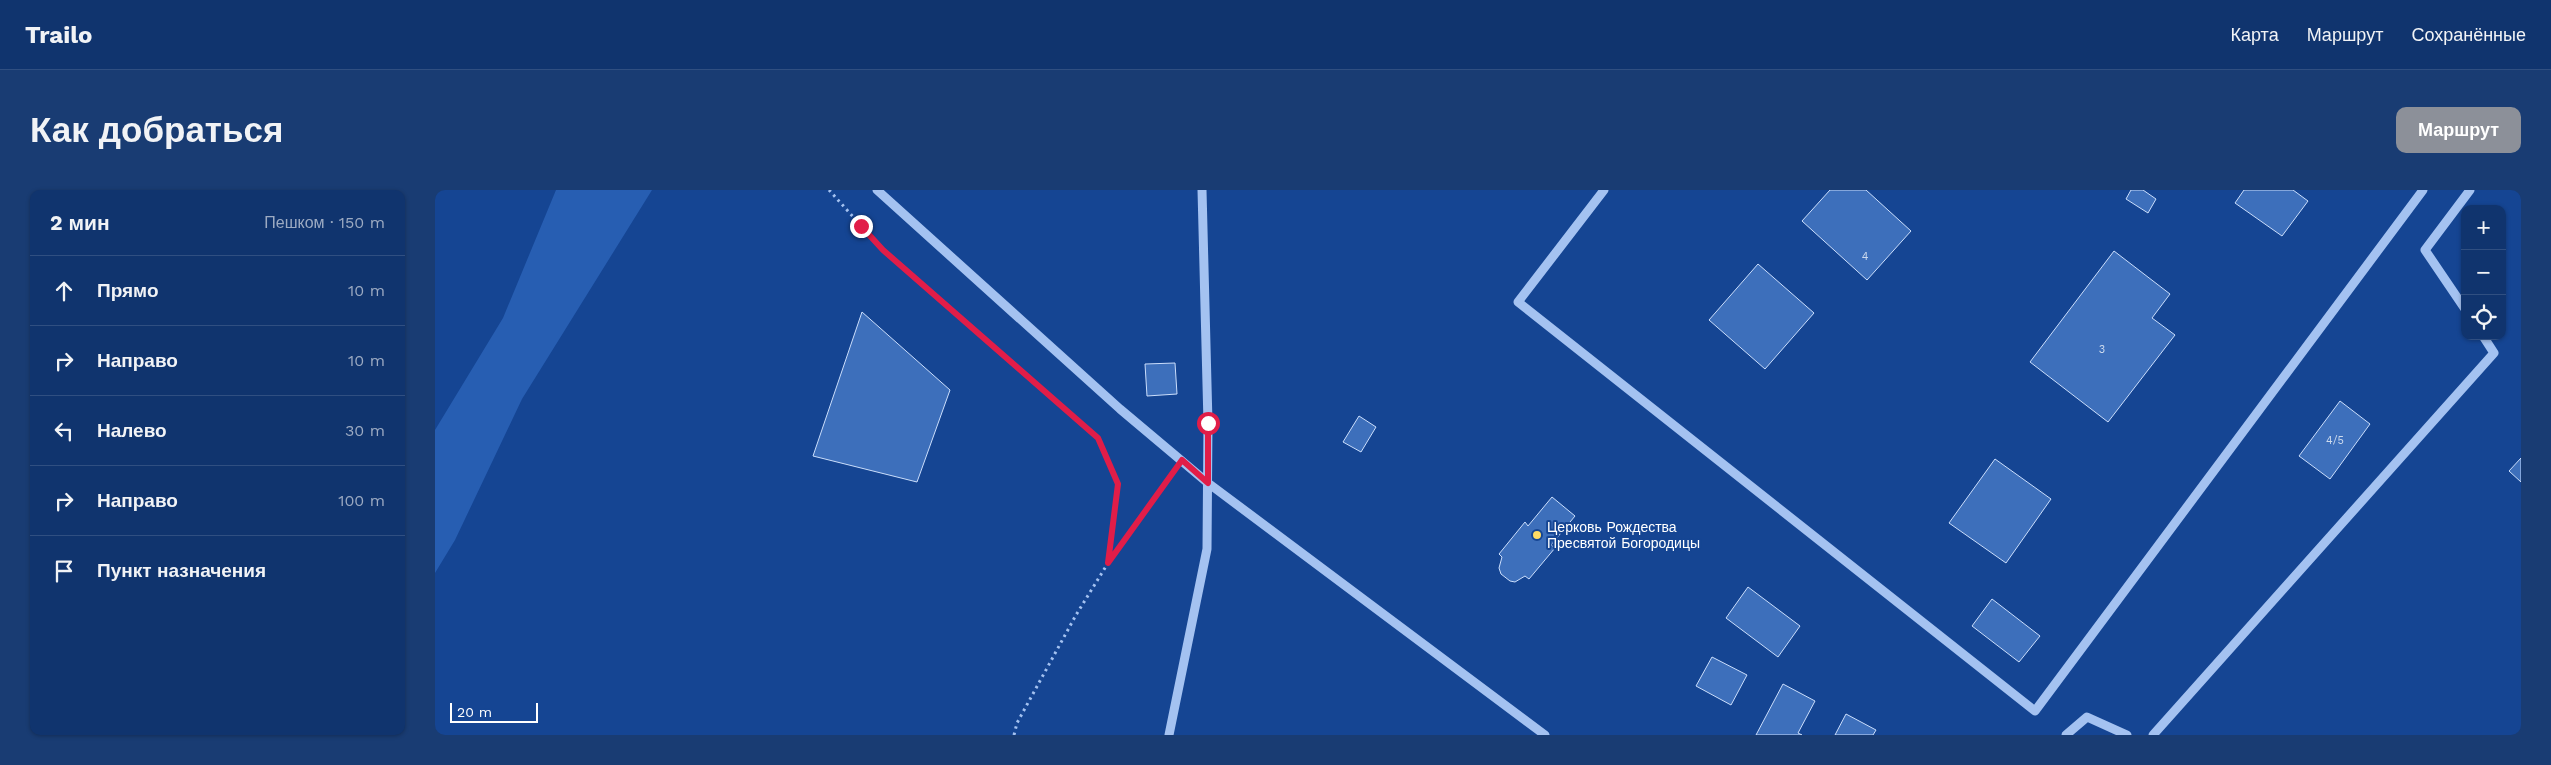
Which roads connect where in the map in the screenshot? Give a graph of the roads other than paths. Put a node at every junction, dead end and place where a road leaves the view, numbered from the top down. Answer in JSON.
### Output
{"nodes":[{"id":1,"x":877,"y":190,"type":"edge"},
{"id":2,"x":1202,"y":190,"type":"edge"},
{"id":3,"x":1604,"y":190,"type":"edge"},
{"id":4,"x":2423,"y":190,"type":"edge"},
{"id":5,"x":2470,"y":190,"type":"edge"},
{"id":6,"x":2461,"y":303,"type":"edge"},
{"id":7,"x":2486,"y":340,"type":"edge"},
{"id":8,"x":1208,"y":483,"type":"junction"},
{"id":9,"x":1169,"y":735,"type":"edge"},
{"id":10,"x":1545,"y":735,"type":"edge"},
{"id":11,"x":2066,"y":735,"type":"edge"},
{"id":12,"x":2127,"y":735,"type":"edge"},
{"id":13,"x":2153,"y":735,"type":"edge"}],
"edges":[{"from":1,"to":8,"type":"street"},
{"from":2,"to":8,"type":"street"},
{"from":3,"to":4,"type":"street"},
{"from":5,"to":6,"type":"street"},
{"from":7,"to":13,"type":"street"},
{"from":8,"to":9,"type":"street"},
{"from":8,"to":10,"type":"street"},
{"from":11,"to":12,"type":"street"}]}
